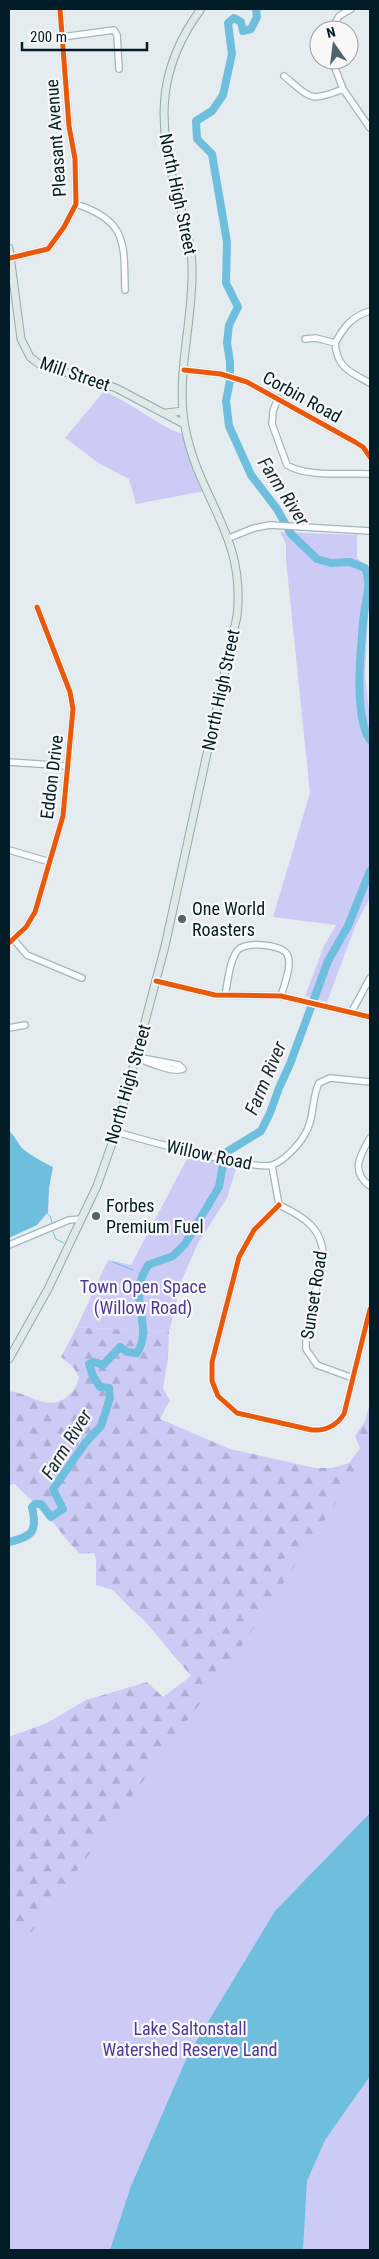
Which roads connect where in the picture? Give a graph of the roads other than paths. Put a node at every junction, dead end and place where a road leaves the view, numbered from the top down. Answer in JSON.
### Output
{"nodes":[{"id":1,"x":60,"y":9,"type":"edge"},
{"id":2,"x":201,"y":9,"type":"edge"},
{"id":3,"x":351,"y":9,"type":"edge"},
{"id":4,"x":337,"y":20,"type":"edge"},
{"id":5,"x":62,"y":37,"type":"junction"},
{"id":6,"x":119,"y":69,"type":"dead end"},
{"id":7,"x":336,"y":70,"type":"edge"},
{"id":8,"x":284,"y":76,"type":"dead end"},
{"id":9,"x":343,"y":89,"type":"junction"},
{"id":10,"x":370,"y":128,"type":"edge"},
{"id":11,"x":76,"y":204,"type":"junction"},
{"id":12,"x":9,"y":248,"type":"edge"},
{"id":13,"x":10,"y":258,"type":"junction"},
{"id":14,"x":125,"y":290,"type":"dead end"},
{"id":15,"x":370,"y":311,"type":"edge"},
{"id":16,"x":305,"y":340,"type":"dead end"},
{"id":17,"x":335,"y":343,"type":"junction"},
{"id":18,"x":184,"y":370,"type":"junction"},
{"id":19,"x":370,"y":383,"type":"edge"},
{"id":20,"x":278,"y":398,"type":"junction"},
{"id":21,"x":183,"y":411,"type":"junction"},
{"id":22,"x":166,"y":413,"type":"junction"},
{"id":23,"x":184,"y":424,"type":"junction"},
{"id":24,"x":370,"y":457,"type":"edge"},
{"id":25,"x":370,"y":474,"type":"edge"},
{"id":26,"x":370,"y":531,"type":"edge"},
{"id":27,"x":229,"y":538,"type":"junction"},
{"id":28,"x":37,"y":607,"type":"dead end"},
{"id":29,"x":9,"y":762,"type":"edge"},
{"id":30,"x":68,"y":766,"type":"junction"},
{"id":31,"x":9,"y":850,"type":"edge"},
{"id":32,"x":50,"y":862,"type":"junction"},
{"id":33,"x":11,"y":942,"type":"edge"},
{"id":34,"x":82,"y":978,"type":"dead end"},
{"id":35,"x":370,"y":978,"type":"edge"},
{"id":36,"x":156,"y":981,"type":"junction"},
{"id":37,"x":225,"y":995,"type":"junction"},
{"id":38,"x":281,"y":996,"type":"junction"},
{"id":39,"x":351,"y":1013,"type":"junction"},
{"id":40,"x":370,"y":1017,"type":"edge"},
{"id":41,"x":24,"y":1025,"type":"dead end"},
{"id":42,"x":9,"y":1028,"type":"edge"},
{"id":43,"x":137,"y":1057,"type":"junction"},
{"id":44,"x":370,"y":1082,"type":"edge"},
{"id":45,"x":116,"y":1132,"type":"junction"},
{"id":46,"x":370,"y":1138,"type":"edge"},
{"id":47,"x":272,"y":1166,"type":"junction"},
{"id":48,"x":370,"y":1186,"type":"edge"},
{"id":49,"x":279,"y":1205,"type":"junction"},
{"id":50,"x":80,"y":1219,"type":"junction"},
{"id":51,"x":9,"y":1245,"type":"edge"},
{"id":52,"x":370,"y":1310,"type":"edge"},
{"id":53,"x":9,"y":1359,"type":"edge"},
{"id":54,"x":353,"y":1378,"type":"junction"}],
"edges":[{"from":1,"to":5,"type":"street","name":"Pleasant Avenue"},
{"from":2,"to":18,"type":"main road","name":"North High Street"},
{"from":3,"to":4,"type":"street"},
{"from":5,"to":6,"type":"street"},
{"from":5,"to":11,"type":"street","name":"Pleasant Avenue"},
{"from":7,"to":9,"type":"street"},
{"from":8,"to":9,"type":"street"},
{"from":9,"to":10,"type":"street"},
{"from":11,"to":13,"type":"street","name":"Pleasant Avenue"},
{"from":11,"to":14,"type":"street"},
{"from":12,"to":13,"type":"main road","name":"Mill Street"},
{"from":13,"to":22,"type":"main road","name":"Mill Street"},
{"from":15,"to":17,"type":"street"},
{"from":16,"to":17,"type":"street"},
{"from":17,"to":19,"type":"street"},
{"from":18,"to":20,"type":"street","name":"Corbin Road"},
{"from":18,"to":21,"type":"main road","name":"North High Street"},
{"from":20,"to":24,"type":"street","name":"Corbin Road"},
{"from":20,"to":25,"type":"street"},
{"from":21,"to":22,"type":"main road"},
{"from":21,"to":23,"type":"main road","name":"North High Street"},
{"from":22,"to":23,"type":"main road","name":"Mill Street"},
{"from":23,"to":27,"type":"main road","name":"North High Street"},
{"from":26,"to":27,"type":"street"},
{"from":27,"to":36,"type":"main road","name":"North High Street"},
{"from":28,"to":30,"type":"street","name":"Eddon Drive"},
{"from":29,"to":30,"type":"street"},
{"from":30,"to":32,"type":"street","name":"Eddon Drive"},
{"from":31,"to":32,"type":"street"},
{"from":32,"to":33,"type":"street","name":"Eddon Drive"},
{"from":33,"to":34,"type":"street"},
{"from":35,"to":39,"type":"street"},
{"from":36,"to":37,"type":"street"},
{"from":36,"to":43,"type":"main road","name":"North High Street"},
{"from":37,"to":38,"type":"street"},
{"from":37,"to":38,"type":"street"},
{"from":38,"to":39,"type":"street"},
{"from":39,"to":40,"type":"street"},
{"from":41,"to":42,"type":"street"},
{"from":43,"to":43,"type":"street"},
{"from":43,"to":45,"type":"main road","name":"North High Street"},
{"from":44,"to":47,"type":"street","name":"Willow Road"},
{"from":45,"to":47,"type":"street","name":"Willow Road"},
{"from":45,"to":50,"type":"main road","name":"North High Street"},
{"from":46,"to":48,"type":"street"},
{"from":47,"to":49,"type":"street"},
{"from":49,"to":54,"type":"street","name":"Sunset Road"},
{"from":49,"to":54,"type":"street"},
{"from":50,"to":51,"type":"street"},
{"from":50,"to":53,"type":"main road","name":"North High Street"},
{"from":52,"to":54,"type":"street"}]}
